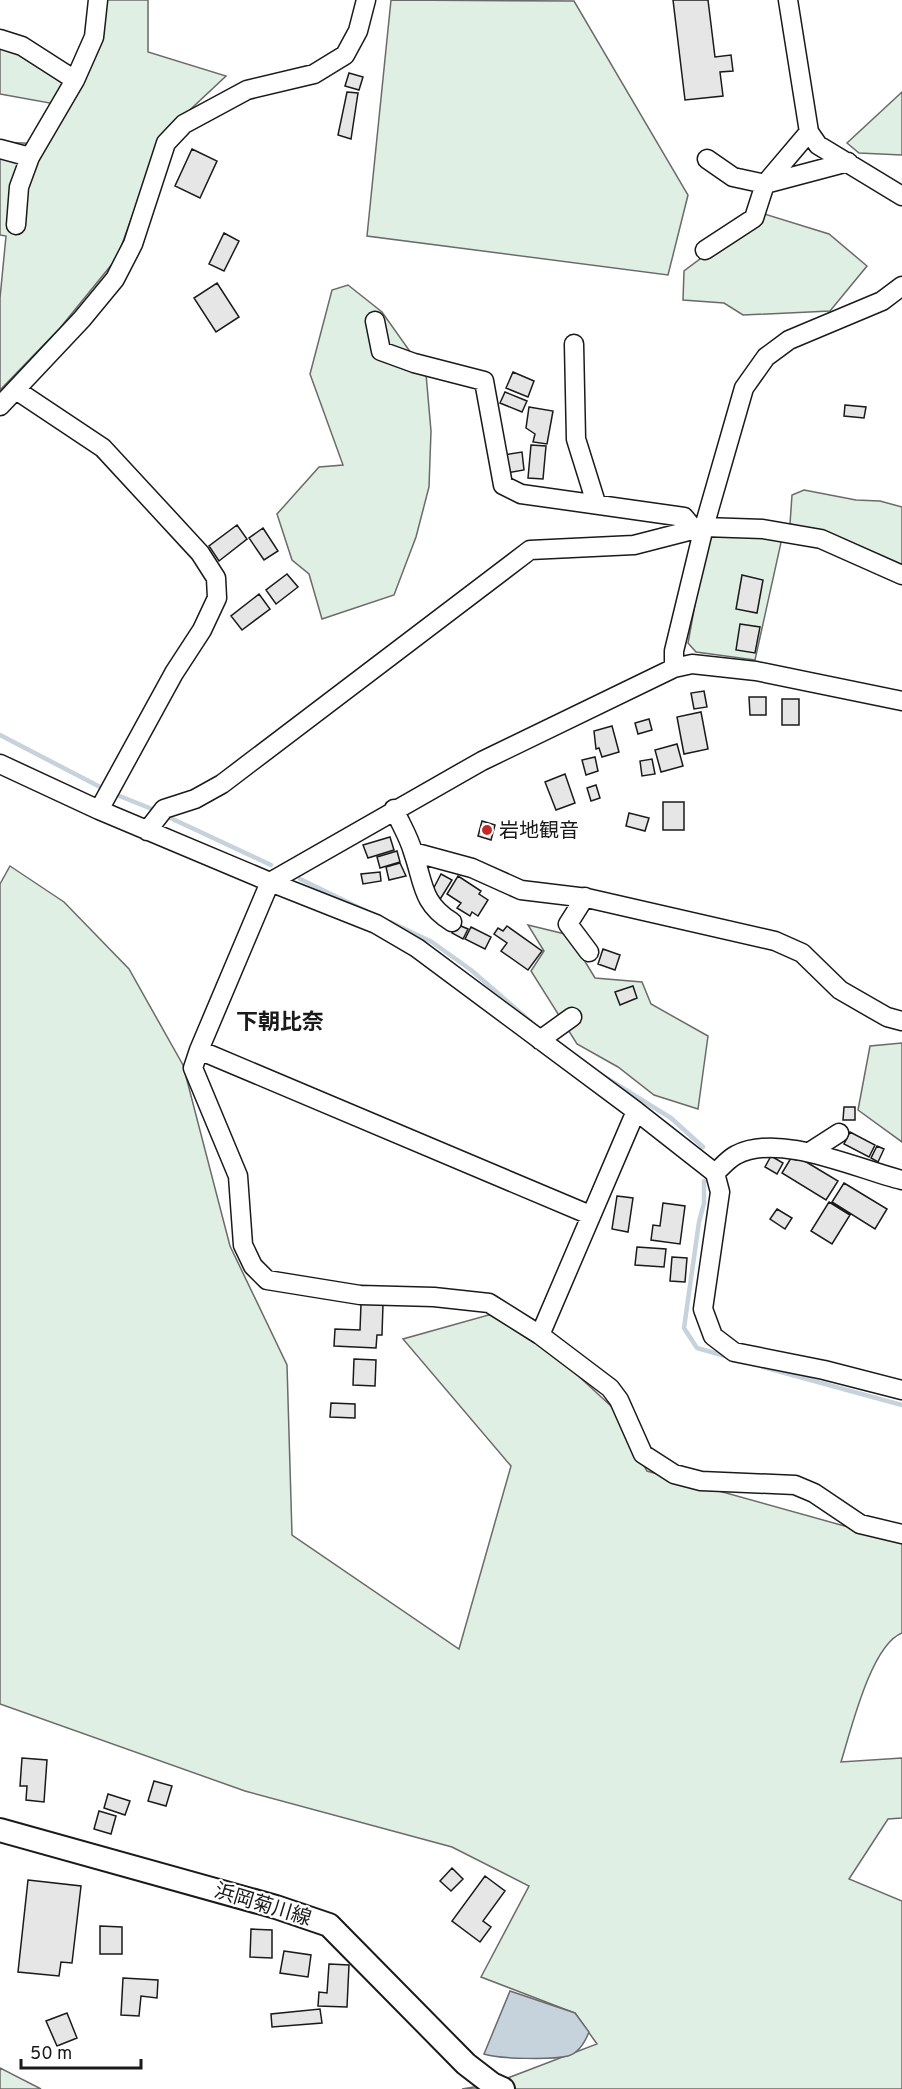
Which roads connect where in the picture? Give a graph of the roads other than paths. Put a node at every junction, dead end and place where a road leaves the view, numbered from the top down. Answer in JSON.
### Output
{"nodes":[{"id":1,"x":98,"y":0,"type":"edge"},
{"id":2,"x":366,"y":0,"type":"edge"},
{"id":3,"x":788,"y":0,"type":"edge"},
{"id":4,"x":793,"y":0,"type":"edge"},
{"id":5,"x":0,"y":39,"type":"edge"},
{"id":6,"x":75,"y":80,"type":"junction"},
{"id":7,"x":809,"y":132,"type":"junction"},
{"id":8,"x":0,"y":150,"type":"edge"},
{"id":9,"x":30,"y":157,"type":"junction"},
{"id":10,"x":707,"y":159,"type":"dead end"},
{"id":11,"x":848,"y":162,"type":"junction"},
{"id":12,"x":765,"y":184,"type":"junction"},
{"id":13,"x":902,"y":196,"type":"edge"},
{"id":14,"x":16,"y":225,"type":"dead end"},
{"id":15,"x":705,"y":250,"type":"dead end"},
{"id":16,"x":902,"y":286,"type":"edge"},
{"id":17,"x":375,"y":321,"type":"dead end"},
{"id":18,"x":574,"y":344,"type":"dead end"},
{"id":19,"x":16,"y":390,"type":"junction"},
{"id":20,"x":0,"y":406,"type":"edge"},
{"id":21,"x":596,"y":503,"type":"junction"},
{"id":22,"x":699,"y":528,"type":"junction"},
{"id":23,"x":902,"y":575,"type":"edge"},
{"id":24,"x":674,"y":668,"type":"junction"},
{"id":25,"x":902,"y":701,"type":"edge"},
{"id":26,"x":0,"y":764,"type":"edge"},
{"id":27,"x":101,"y":806,"type":"junction"},
{"id":28,"x":394,"y":810,"type":"junction"},
{"id":29,"x":155,"y":821,"type":"junction"},
{"id":30,"x":413,"y":852,"type":"junction"},
{"id":31,"x":270,"y":882,"type":"junction"},
{"id":32,"x":585,"y":897,"type":"junction"},
{"id":33,"x":452,"y":922,"type":"dead end"},
{"id":34,"x":589,"y":952,"type":"dead end"},
{"id":35,"x":573,"y":1017,"type":"dead end"},
{"id":36,"x":902,"y":1021,"type":"edge"},
{"id":37,"x":543,"y":1036,"type":"junction"},
{"id":38,"x":199,"y":1050,"type":"junction"},
{"id":39,"x":636,"y":1111,"type":"junction"},
{"id":40,"x":839,"y":1133,"type":"dead end"},
{"id":41,"x":811,"y":1151,"type":"junction"},
{"id":42,"x":715,"y":1173,"type":"junction"},
{"id":43,"x":902,"y":1180,"type":"edge"},
{"id":44,"x":590,"y":1215,"type":"junction"},
{"id":45,"x":540,"y":1335,"type":"junction"},
{"id":46,"x":902,"y":1390,"type":"edge"},
{"id":47,"x":902,"y":1534,"type":"edge"},
{"id":48,"x":0,"y":1830,"type":"edge"},
{"id":49,"x":503,"y":2089,"type":"edge"}],
"edges":[{"from":1,"to":6,"type":"street"},
{"from":2,"to":19,"type":"street"},
{"from":3,"to":4,"type":"street"},
{"from":3,"to":7,"type":"street"},
{"from":5,"to":6,"type":"street"},
{"from":6,"to":9,"type":"street"},
{"from":7,"to":11,"type":"street"},
{"from":7,"to":12,"type":"street"},
{"from":8,"to":9,"type":"street"},
{"from":9,"to":14,"type":"street"},
{"from":10,"to":12,"type":"street"},
{"from":11,"to":12,"type":"street"},
{"from":11,"to":13,"type":"street"},
{"from":12,"to":15,"type":"street"},
{"from":16,"to":22,"type":"street"},
{"from":17,"to":21,"type":"street"},
{"from":18,"to":21,"type":"street"},
{"from":19,"to":20,"type":"street"},
{"from":19,"to":27,"type":"street"},
{"from":21,"to":22,"type":"street"},
{"from":22,"to":23,"type":"street"},
{"from":22,"to":24,"type":"street"},
{"from":22,"to":29,"type":"street"},
{"from":24,"to":25,"type":"street"},
{"from":24,"to":28,"type":"street"},
{"from":26,"to":27,"type":"street"},
{"from":27,"to":29,"type":"street"},
{"from":28,"to":30,"type":"street"},
{"from":28,"to":31,"type":"street"},
{"from":29,"to":31,"type":"street"},
{"from":30,"to":32,"type":"street"},
{"from":30,"to":33,"type":"street"},
{"from":31,"to":37,"type":"street"},
{"from":31,"to":38,"type":"street"},
{"from":32,"to":34,"type":"street"},
{"from":32,"to":36,"type":"street"},
{"from":35,"to":37,"type":"street"},
{"from":37,"to":39,"type":"street"},
{"from":38,"to":44,"type":"street"},
{"from":38,"to":45,"type":"street"},
{"from":39,"to":42,"type":"street"},
{"from":39,"to":44,"type":"street"},
{"from":40,"to":41,"type":"street"},
{"from":41,"to":42,"type":"street"},
{"from":41,"to":43,"type":"street"},
{"from":42,"to":46,"type":"street"},
{"from":44,"to":45,"type":"street"},
{"from":45,"to":47,"type":"street"},
{"from":48,"to":49,"type":"main road","name":"浜岡菊川線"}]}
